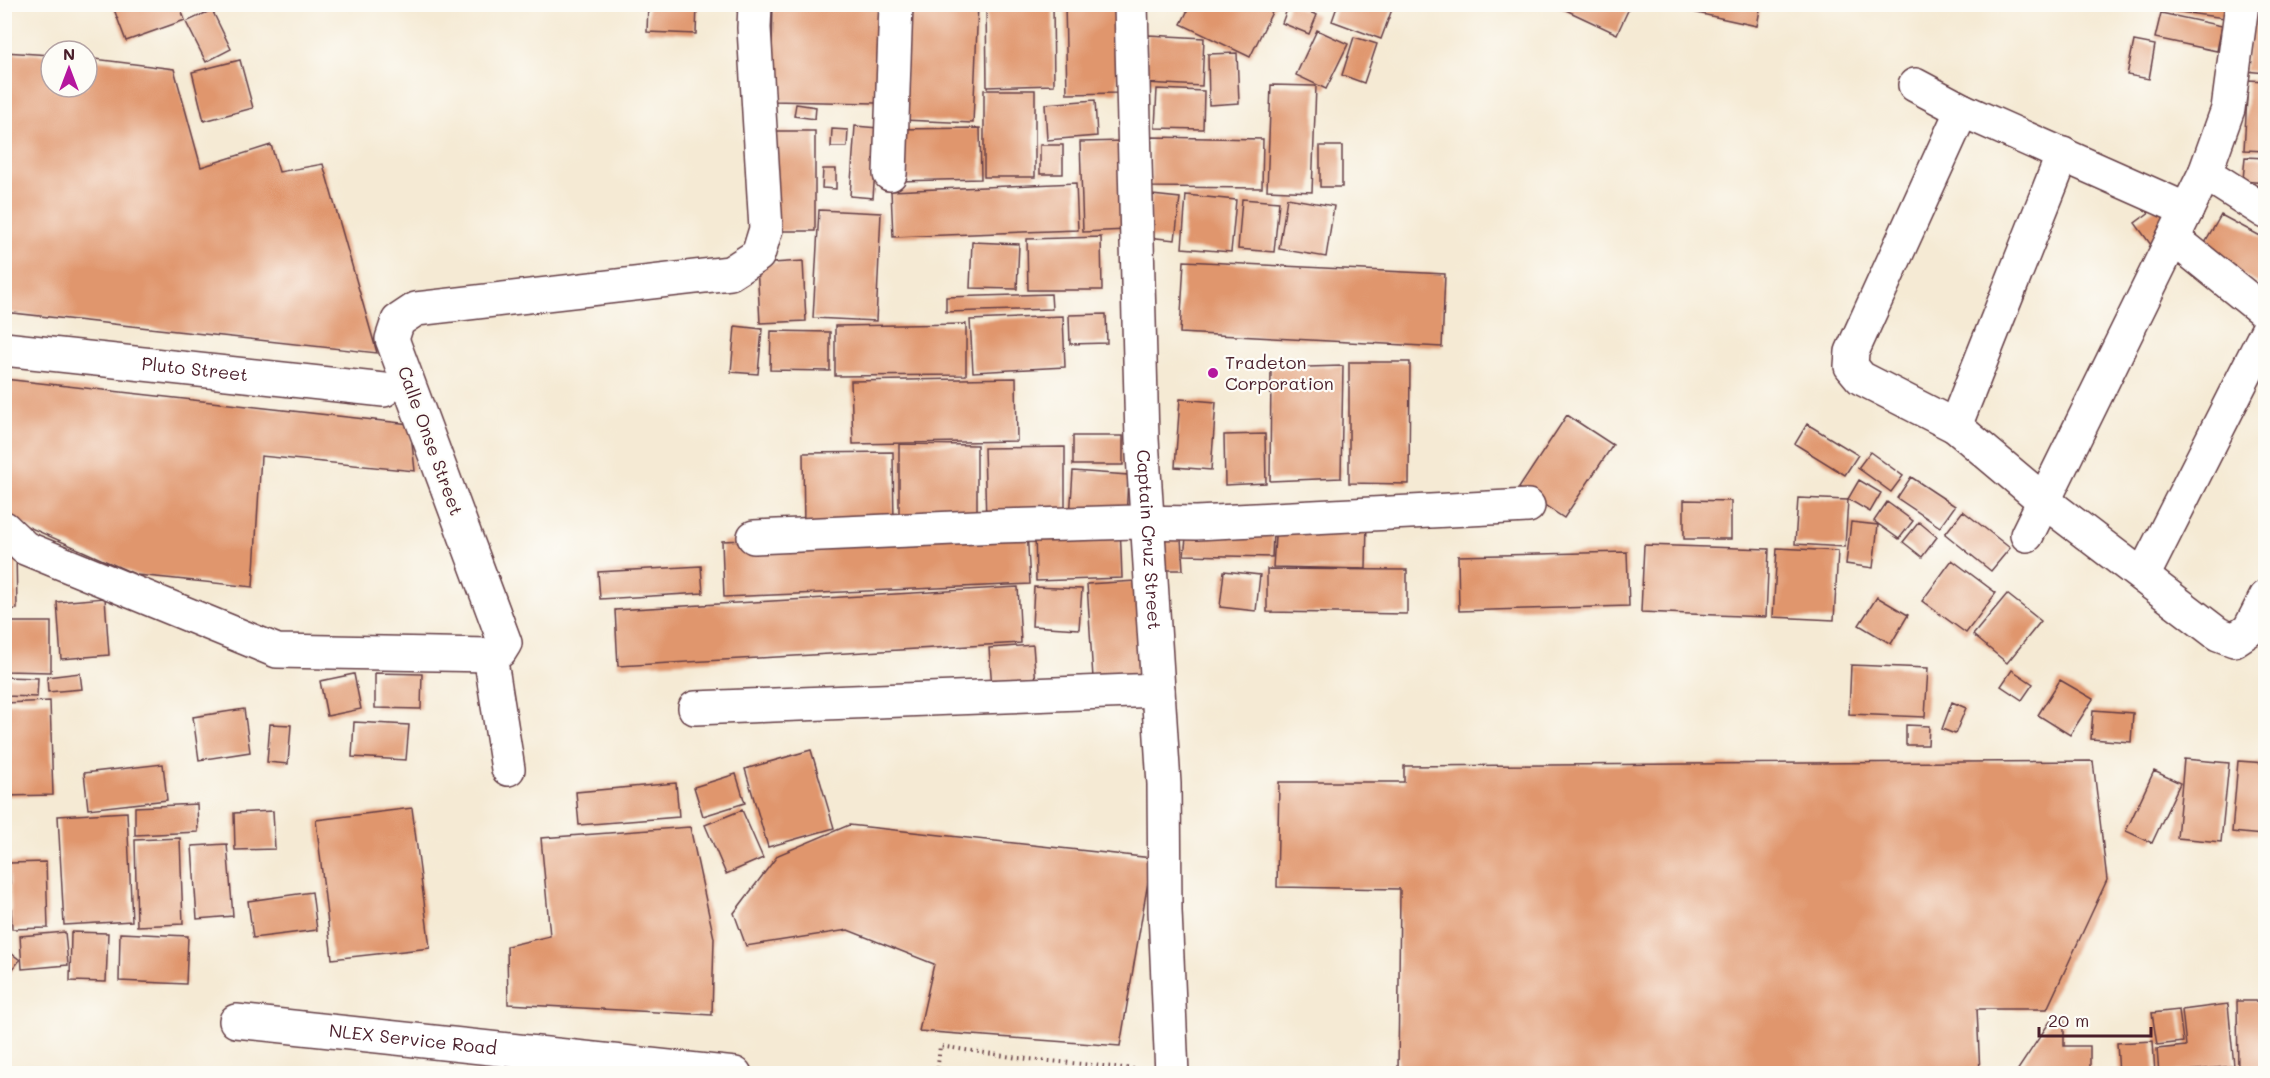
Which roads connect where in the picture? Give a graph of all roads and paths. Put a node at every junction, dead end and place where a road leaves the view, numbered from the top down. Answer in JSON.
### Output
{"nodes":[{"id":1,"x":755,"y":4,"type":"edge"},
{"id":2,"x":896,"y":4,"type":"edge"},
{"id":3,"x":1131,"y":4,"type":"edge"},
{"id":4,"x":2242,"y":4,"type":"edge"},
{"id":5,"x":1915,"y":85,"type":"dead end"},
{"id":6,"x":1962,"y":110,"type":"junction"},
{"id":7,"x":2063,"y":154,"type":"junction"},
{"id":8,"x":2205,"y":173,"type":"junction"},
{"id":9,"x":890,"y":174,"type":"dead end"},
{"id":10,"x":2265,"y":212,"type":"edge"},
{"id":11,"x":2180,"y":224,"type":"junction"},
{"id":12,"x":2265,"y":313,"type":"edge"},
{"id":13,"x":2265,"y":333,"type":"edge"},
{"id":14,"x":4,"y":349,"type":"edge"},
{"id":15,"x":384,"y":390,"type":"dead end"},
{"id":16,"x":1955,"y":426,"type":"junction"},
{"id":17,"x":2044,"y":501,"type":"junction"},
{"id":18,"x":1528,"y":506,"type":"dead end"},
{"id":19,"x":1148,"y":522,"type":"junction"},
{"id":20,"x":4,"y":528,"type":"edge"},
{"id":21,"x":2027,"y":536,"type":"dead end"},
{"id":22,"x":754,"y":537,"type":"dead end"},
{"id":23,"x":2143,"y":576,"type":"junction"},
{"id":24,"x":2265,"y":597,"type":"edge"},
{"id":25,"x":490,"y":655,"type":"junction"},
{"id":26,"x":1158,"y":690,"type":"junction"},
{"id":27,"x":695,"y":708,"type":"dead end"},
{"id":28,"x":508,"y":770,"type":"dead end"},
{"id":29,"x":236,"y":1022,"type":"dead end"},
{"id":30,"x":1172,"y":1073,"type":"edge"},
{"id":31,"x":735,"y":1074,"type":"edge"},
{"id":32,"x":937,"y":1074,"type":"edge"}],
"edges":[{"from":1,"to":25,"type":"street","name":"Calle Onse Street"},
{"from":2,"to":9,"type":"street"},
{"from":3,"to":19,"type":"street","name":"Captain Cruz Street"},
{"from":4,"to":8,"type":"street"},
{"from":5,"to":6,"type":"street"},
{"from":6,"to":7,"type":"street"},
{"from":6,"to":16,"type":"street"},
{"from":7,"to":11,"type":"street"},
{"from":7,"to":16,"type":"street"},
{"from":8,"to":10,"type":"street"},
{"from":8,"to":11,"type":"street"},
{"from":11,"to":12,"type":"street"},
{"from":11,"to":17,"type":"street"},
{"from":13,"to":23,"type":"street"},
{"from":14,"to":15,"type":"street","name":"Pluto Street"},
{"from":16,"to":17,"type":"street"},
{"from":17,"to":21,"type":"street"},
{"from":17,"to":23,"type":"street"},
{"from":18,"to":19,"type":"street"},
{"from":19,"to":22,"type":"street"},
{"from":19,"to":26,"type":"street","name":"Captain Cruz Street"},
{"from":20,"to":25,"type":"street"},
{"from":23,"to":24,"type":"street"},
{"from":25,"to":28,"type":"street"},
{"from":26,"to":27,"type":"street"},
{"from":26,"to":30,"type":"street","name":"Captain Cruz Street"},
{"from":29,"to":31,"type":"street","name":"NLEX Service Road"},
{"from":30,"to":32,"type":"path"}]}
